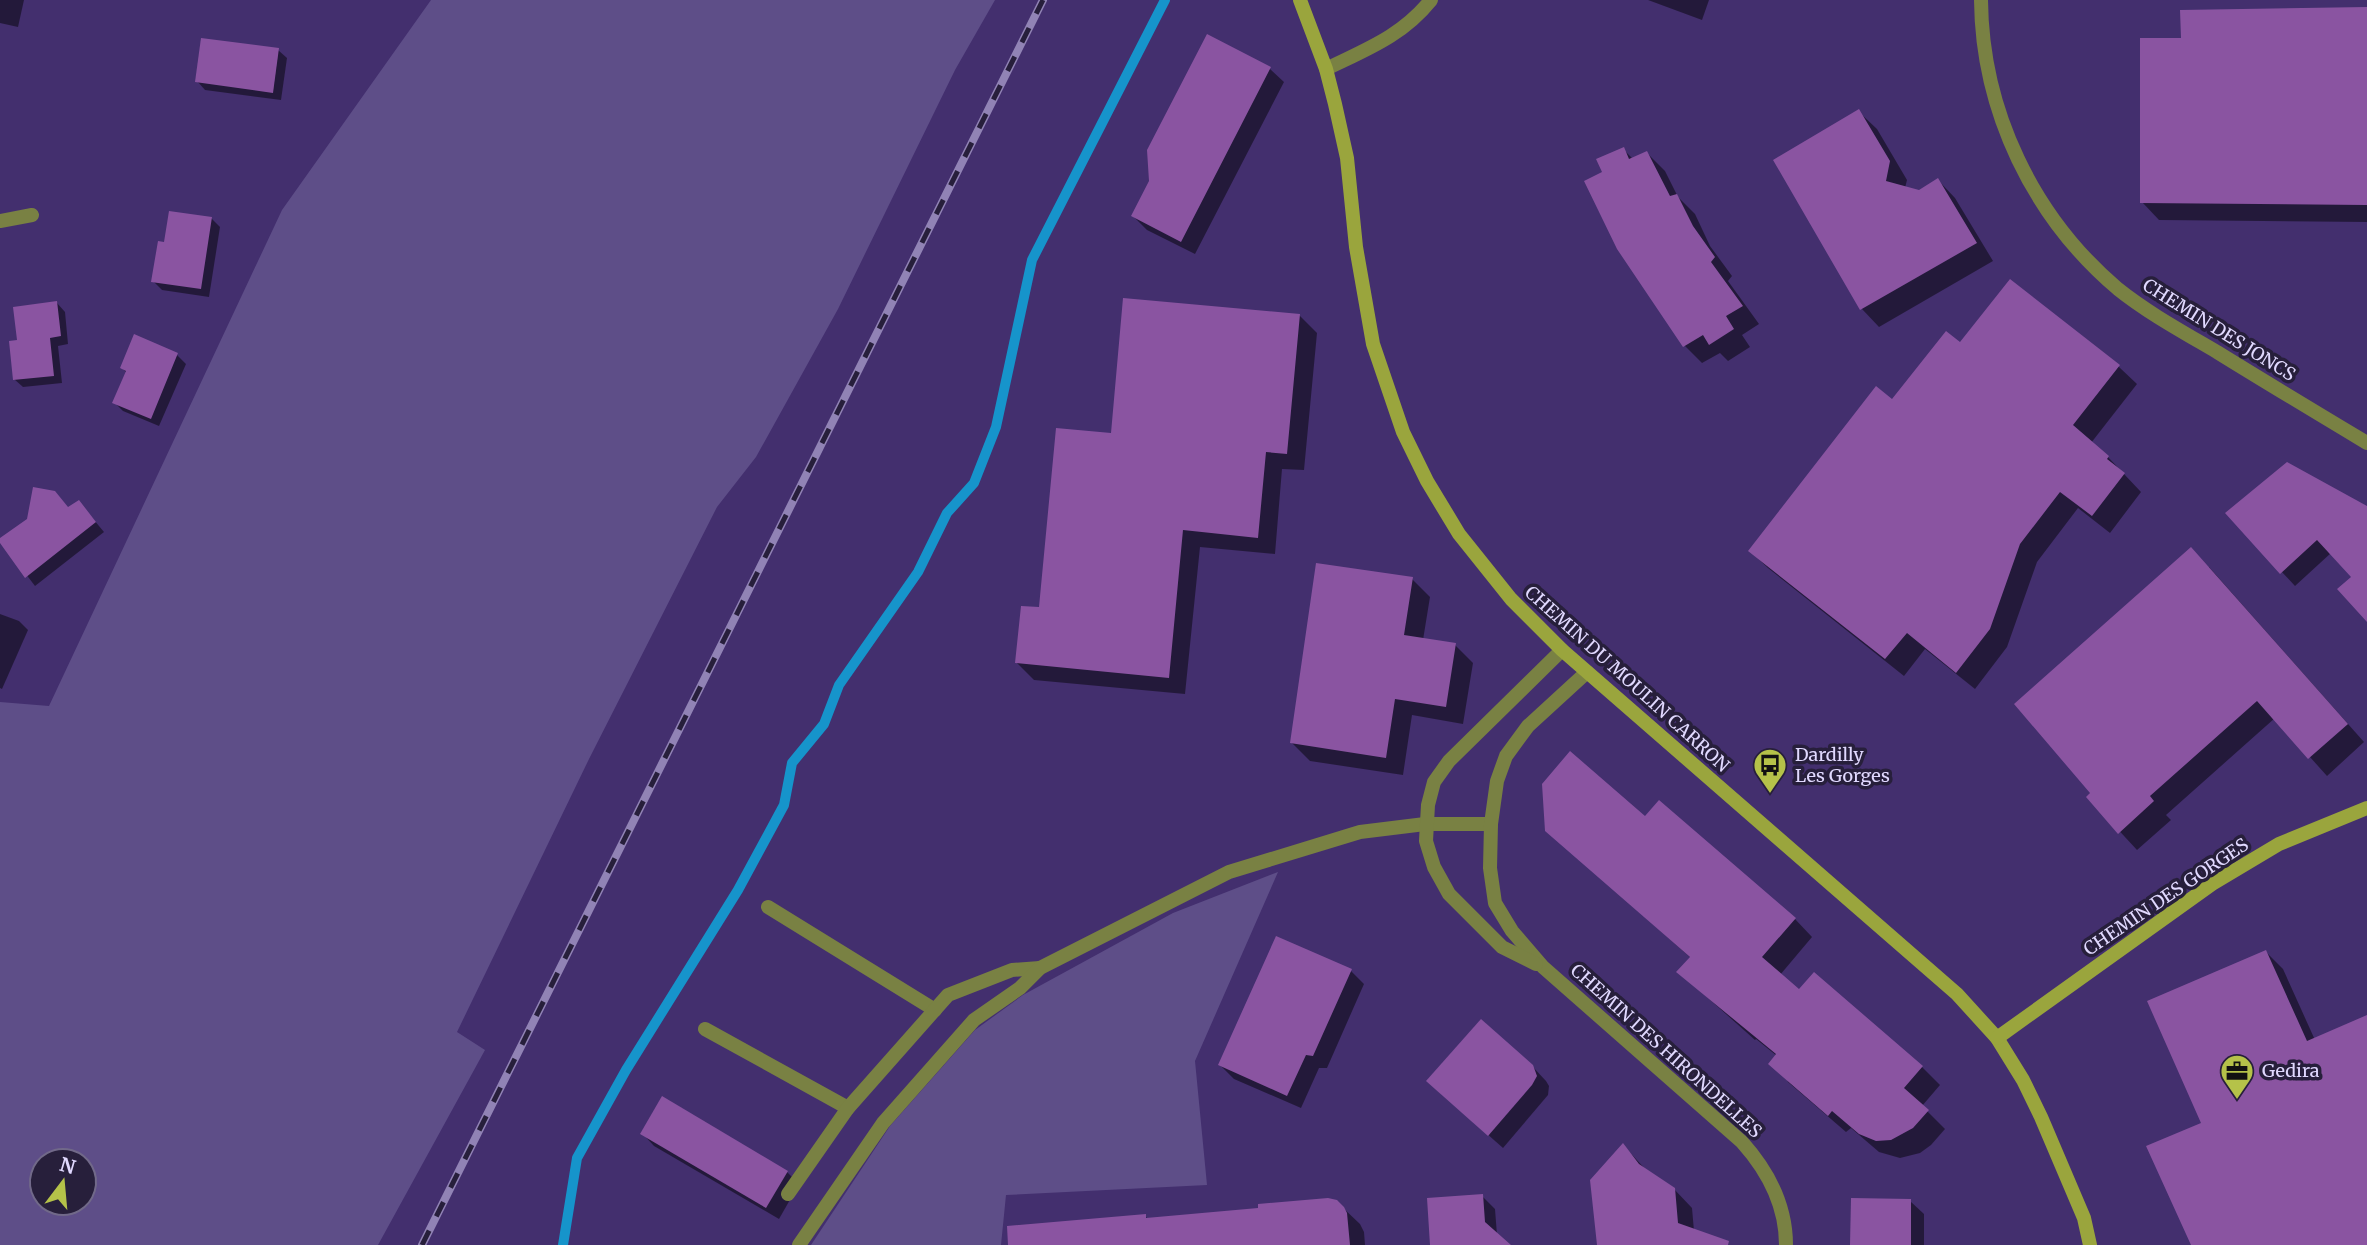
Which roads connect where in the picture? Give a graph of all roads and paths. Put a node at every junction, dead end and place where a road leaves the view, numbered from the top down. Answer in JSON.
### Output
{"nodes":[{"id":1,"x":1300,"y":0,"type":"edge"},
{"id":2,"x":1431,"y":0,"type":"edge"},
{"id":3,"x":1981,"y":0,"type":"edge"},
{"id":4,"x":1326,"y":69,"type":"junction"},
{"id":5,"x":32,"y":215,"type":"dead end"},
{"id":6,"x":0,"y":221,"type":"edge"},
{"id":7,"x":2367,"y":443,"type":"edge"},
{"id":8,"x":1562,"y":650,"type":"junction"},
{"id":9,"x":1587,"y":672,"type":"junction"},
{"id":10,"x":2367,"y":808,"type":"edge"},
{"id":11,"x":1425,"y":824,"type":"junction"},
{"id":12,"x":1491,"y":824,"type":"junction"},
{"id":13,"x":768,"y":907,"type":"dead end"},
{"id":14,"x":1543,"y":967,"type":"junction"},
{"id":15,"x":1040,"y":968,"type":"junction"},
{"id":16,"x":935,"y":1010,"type":"junction"},
{"id":17,"x":705,"y":1029,"type":"dead end"},
{"id":18,"x":1997,"y":1038,"type":"junction"},
{"id":19,"x":848,"y":1108,"type":"junction"},
{"id":20,"x":788,"y":1194,"type":"dead end"},
{"id":21,"x":799,"y":1245,"type":"edge"},
{"id":22,"x":1786,"y":1245,"type":"edge"},
{"id":23,"x":2090,"y":1245,"type":"edge"}],
"edges":[{"from":1,"to":4,"type":"street","name":"CHEMIN DU MOULIN CARRON"},
{"from":2,"to":4,"type":"street"},
{"from":3,"to":7,"type":"street","name":"CHEMIN DES JONCS"},
{"from":4,"to":8,"type":"street","name":"CHEMIN DU MOULIN CARRON"},
{"from":5,"to":6,"type":"street"},
{"from":8,"to":9,"type":"street","name":"CHEMIN DU MOULIN CARRON"},
{"from":8,"to":11,"type":"street","name":"CHEMIN DES HIRONDELLES"},
{"from":9,"to":12,"type":"street","name":"CHEMIN DES HIRONDELLES"},
{"from":9,"to":18,"type":"street","name":"CHEMIN DU MOULIN CARRON"},
{"from":10,"to":18,"type":"street","name":"CHEMIN DES GORGES"},
{"from":11,"to":12,"type":"street"},
{"from":11,"to":14,"type":"street","name":"CHEMIN DES HIRONDELLES"},
{"from":11,"to":15,"type":"street"},
{"from":12,"to":14,"type":"street","name":"CHEMIN DES HIRONDELLES"},
{"from":13,"to":16,"type":"street"},
{"from":14,"to":22,"type":"street","name":"CHEMIN DES HIRONDELLES"},
{"from":15,"to":16,"type":"street"},
{"from":15,"to":21,"type":"street"},
{"from":16,"to":19,"type":"street"},
{"from":17,"to":19,"type":"street"},
{"from":18,"to":23,"type":"street","name":"CHEMIN DU MOULIN CARRON"},
{"from":19,"to":20,"type":"street"}]}
